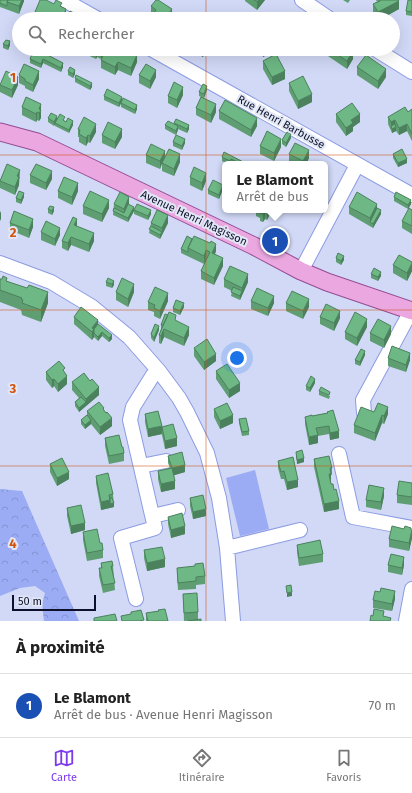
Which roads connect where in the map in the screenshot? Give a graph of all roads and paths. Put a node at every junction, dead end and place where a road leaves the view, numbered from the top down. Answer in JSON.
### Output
{"nodes":[{"id":1,"x":64,"y":0,"type":"edge"},
{"id":2,"x":302,"y":0,"type":"edge"},
{"id":3,"x":85,"y":12,"type":"edge"},
{"id":4,"x":320,"y":12,"type":"edge"},
{"id":5,"x":163,"y":56,"type":"edge"},
{"id":6,"x":386,"y":56,"type":"edge"},
{"id":7,"x":412,"y":72,"type":"edge"},
{"id":8,"x":0,"y":132,"type":"edge"},
{"id":9,"x":357,"y":165,"type":"junction"},
{"id":10,"x":412,"y":195,"type":"edge"},
{"id":11,"x":0,"y":262,"type":"edge"},
{"id":12,"x":300,"y":271,"type":"junction"},
{"id":13,"x":411,"y":311,"type":"edge"},
{"id":14,"x":159,"y":371,"type":"junction"},
{"id":15,"x":364,"y":413,"type":"edge"},
{"id":16,"x":339,"y":454,"type":"dead end"},
{"id":17,"x":166,"y":461,"type":"dead end"},
{"id":18,"x":141,"y":466,"type":"junction"},
{"id":19,"x":178,"y":510,"type":"dead end"},
{"id":20,"x":152,"y":516,"type":"junction"},
{"id":21,"x":412,"y":528,"type":"edge"},
{"id":22,"x":300,"y":530,"type":"dead end"},
{"id":23,"x":227,"y":548,"type":"junction"},
{"id":24,"x":412,"y":589,"type":"edge"},
{"id":25,"x":136,"y":599,"type":"dead end"},
{"id":26,"x":233,"y":621,"type":"edge"},
{"id":27,"x":406,"y":621,"type":"edge"}],
"edges":[{"from":1,"to":3,"type":"street"},
{"from":2,"to":4,"type":"street"},
{"from":5,"to":9,"type":"street","name":"Rue Henri Barbusse"},
{"from":6,"to":7,"type":"street"},
{"from":8,"to":12,"type":"main road","name":"Avenue Henri Magisson"},
{"from":9,"to":10,"type":"street","name":"Rue Henri Barbusse"},
{"from":9,"to":12,"type":"street"},
{"from":11,"to":14,"type":"street"},
{"from":12,"to":13,"type":"main road","name":"Avenue Henri Magisson"},
{"from":13,"to":15,"type":"street"},
{"from":14,"to":18,"type":"street"},
{"from":14,"to":23,"type":"street"},
{"from":16,"to":21,"type":"street"},
{"from":17,"to":18,"type":"street"},
{"from":18,"to":20,"type":"street"},
{"from":19,"to":20,"type":"street"},
{"from":20,"to":25,"type":"street"},
{"from":22,"to":23,"type":"street"},
{"from":23,"to":26,"type":"street"},
{"from":24,"to":27,"type":"street"}]}
